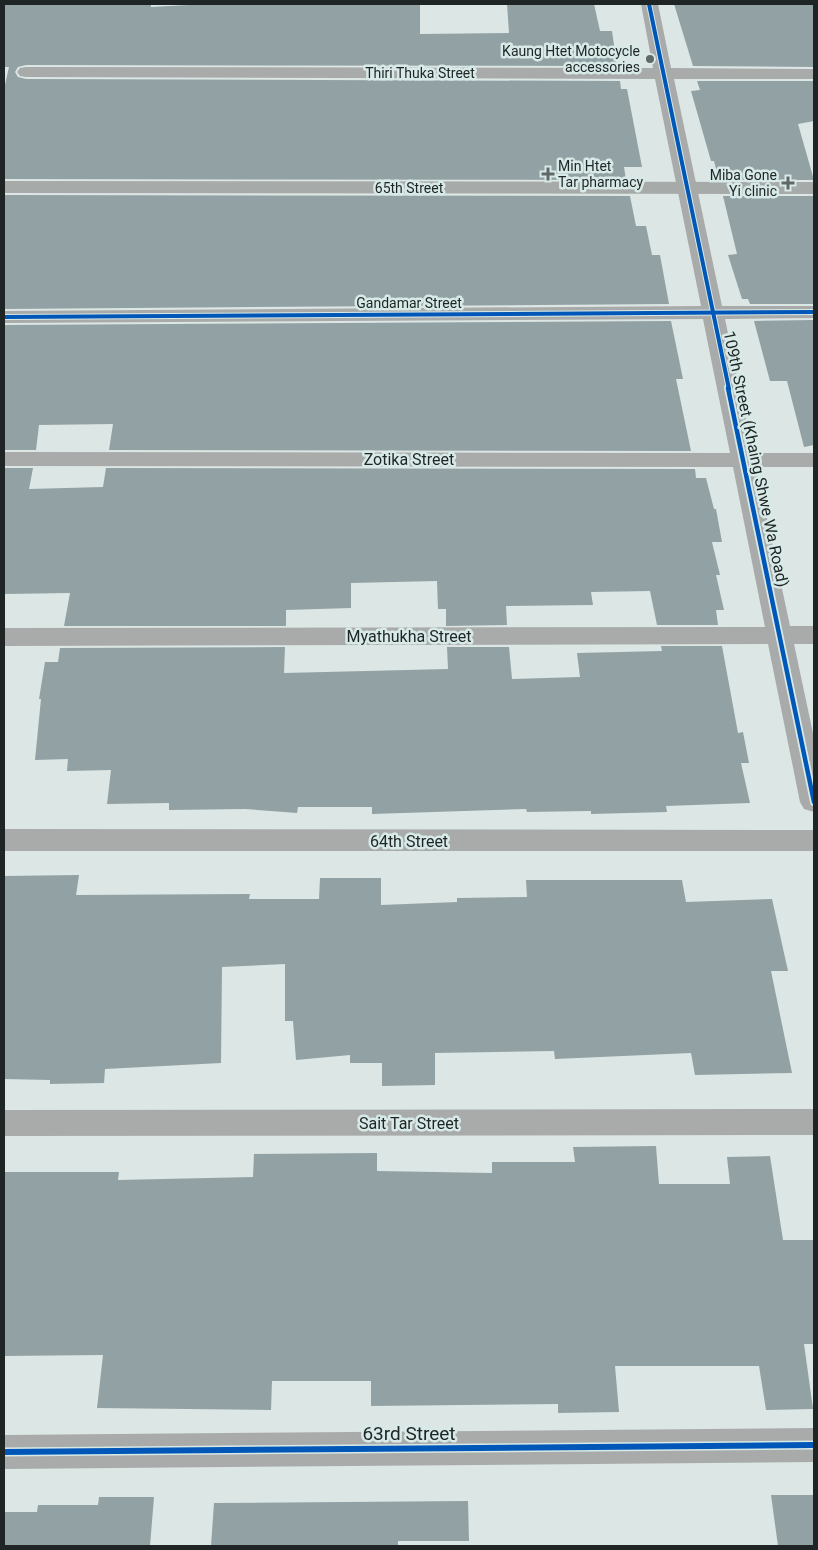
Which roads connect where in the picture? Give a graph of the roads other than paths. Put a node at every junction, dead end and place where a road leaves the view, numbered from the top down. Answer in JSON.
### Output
{"nodes":[{"id":1,"x":650,"y":4,"type":"edge"},
{"id":2,"x":26,"y":72,"type":"dead end"},
{"id":3,"x":664,"y":74,"type":"junction"},
{"id":4,"x":814,"y":74,"type":"edge"},
{"id":5,"x":4,"y":187,"type":"edge"},
{"id":6,"x":686,"y":188,"type":"junction"},
{"id":7,"x":814,"y":188,"type":"edge"},
{"id":8,"x":814,"y":312,"type":"edge"},
{"id":9,"x":713,"y":313,"type":"junction"},
{"id":10,"x":4,"y":317,"type":"edge"},
{"id":11,"x":4,"y":458,"type":"edge"},
{"id":12,"x":744,"y":460,"type":"junction"},
{"id":13,"x":814,"y":460,"type":"edge"},
{"id":14,"x":780,"y":635,"type":"junction"},
{"id":15,"x":814,"y":635,"type":"edge"},
{"id":16,"x":4,"y":637,"type":"edge"},
{"id":17,"x":814,"y":802,"type":"edge"},
{"id":18,"x":4,"y":840,"type":"edge"},
{"id":19,"x":814,"y":841,"type":"edge"},
{"id":20,"x":814,"y":1122,"type":"edge"},
{"id":21,"x":4,"y":1123,"type":"edge"},
{"id":22,"x":814,"y":1445,"type":"edge"},
{"id":23,"x":4,"y":1452,"type":"edge"}],
"edges":[{"from":1,"to":3,"type":"street","name":"109th Street (Khaing Shwe Wa Road)"},
{"from":2,"to":3,"type":"street","name":"Thiri Thuka Street"},
{"from":3,"to":4,"type":"street","name":"Thiri Thuka Street"},
{"from":3,"to":6,"type":"street","name":"109th Street (Khaing Shwe Wa Road)"},
{"from":5,"to":6,"type":"street","name":"65th Street"},
{"from":6,"to":7,"type":"street","name":"65th Street"},
{"from":6,"to":9,"type":"street","name":"109th Street (Khaing Shwe Wa Road)"},
{"from":8,"to":9,"type":"street","name":"Gandamar Street"},
{"from":9,"to":10,"type":"street","name":"Gandamar Street"},
{"from":9,"to":12,"type":"street","name":"109th Street (Khaing Shwe Wa Road)"},
{"from":11,"to":12,"type":"street","name":"Zotika Street"},
{"from":12,"to":13,"type":"street","name":"Zotika Street"},
{"from":12,"to":14,"type":"street","name":"109th Street (Khaing Shwe Wa Road)"},
{"from":14,"to":15,"type":"street","name":"Myathukha Street"},
{"from":14,"to":16,"type":"street","name":"Myathukha Street"},
{"from":14,"to":17,"type":"street","name":"109th Street (Khaing Shwe Wa Road)"},
{"from":18,"to":19,"type":"street","name":"64th Street"},
{"from":20,"to":21,"type":"street","name":"Sait Tar Street"},
{"from":22,"to":23,"type":"street","name":"63rd Street"}]}
